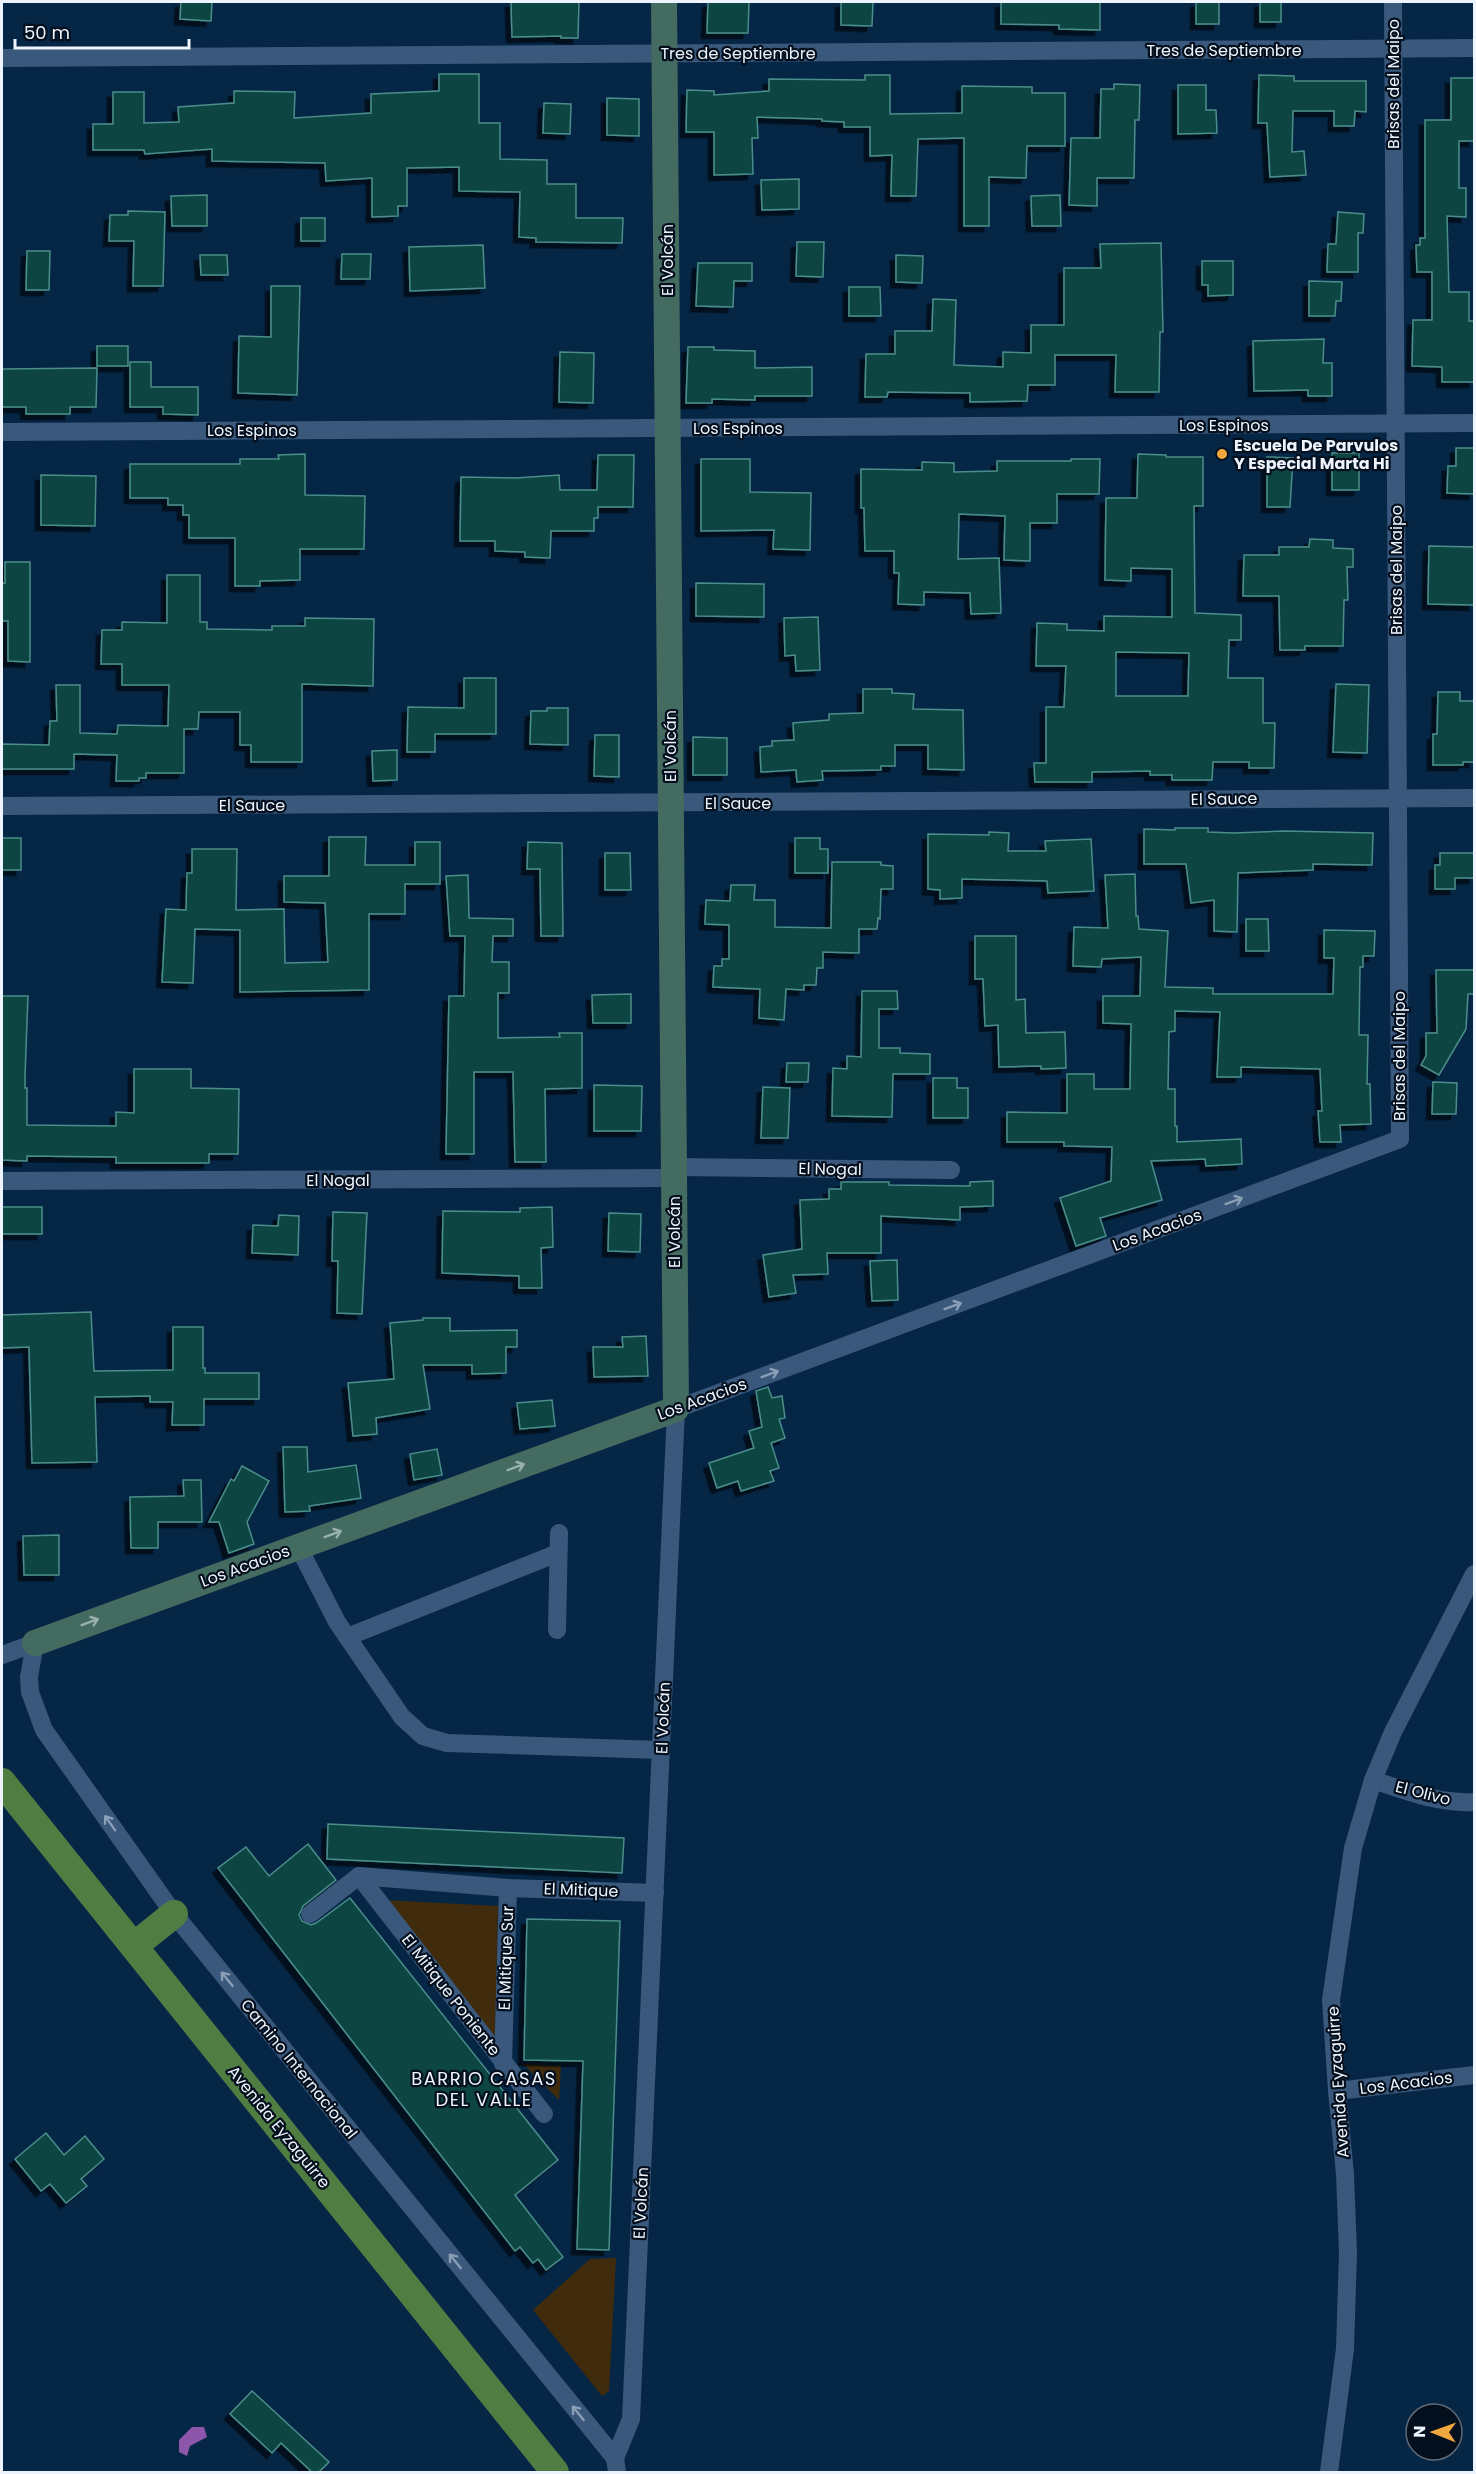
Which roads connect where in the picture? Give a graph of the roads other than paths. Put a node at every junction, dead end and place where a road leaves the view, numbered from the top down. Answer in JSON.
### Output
{"nodes":[{"id":1,"x":664,"y":2,"type":"edge"},
{"id":2,"x":1393,"y":2,"type":"edge"},
{"id":3,"x":1393,"y":48,"type":"junction"},
{"id":4,"x":1474,"y":48,"type":"edge"},
{"id":5,"x":665,"y":53,"type":"junction"},
{"id":6,"x":2,"y":58,"type":"edge"},
{"id":7,"x":1474,"y":423,"type":"edge"},
{"id":8,"x":1395,"y":424,"type":"junction"},
{"id":9,"x":668,"y":428,"type":"junction"},
{"id":10,"x":2,"y":432,"type":"edge"},
{"id":11,"x":1398,"y":797,"type":"junction"},
{"id":12,"x":1474,"y":798,"type":"edge"},
{"id":13,"x":671,"y":803,"type":"junction"},
{"id":14,"x":2,"y":806,"type":"edge"},
{"id":15,"x":1400,"y":1139,"type":"joint"},
{"id":16,"x":951,"y":1170,"type":"dead end"},
{"id":17,"x":674,"y":1172,"type":"junction"},
{"id":18,"x":2,"y":1181,"type":"edge"},
{"id":19,"x":676,"y":1409,"type":"junction"},
{"id":20,"x":559,"y":1533,"type":"dead end"},
{"id":21,"x":298,"y":1546,"type":"junction"},
{"id":22,"x":558,"y":1553,"type":"junction"},
{"id":23,"x":1474,"y":1574,"type":"edge"},
{"id":24,"x":557,"y":1630,"type":"dead end"},
{"id":25,"x":347,"y":1637,"type":"junction"},
{"id":26,"x":35,"y":1643,"type":"junction"},
{"id":27,"x":2,"y":1655,"type":"edge"},
{"id":28,"x":661,"y":1750,"type":"junction"},
{"id":29,"x":1372,"y":1779,"type":"junction"},
{"id":30,"x":2,"y":1782,"type":"edge"},
{"id":31,"x":1474,"y":1802,"type":"edge"},
{"id":32,"x":359,"y":1876,"type":"junction"},
{"id":33,"x":508,"y":1888,"type":"junction"},
{"id":34,"x":655,"y":1893,"type":"junction"},
{"id":35,"x":174,"y":1914,"type":"junction"},
{"id":36,"x":309,"y":1914,"type":"dead end"},
{"id":37,"x":134,"y":1946,"type":"junction"},
{"id":38,"x":503,"y":2064,"type":"junction"},
{"id":39,"x":1474,"y":2075,"type":"edge"},
{"id":40,"x":1337,"y":2091,"type":"junction"},
{"id":41,"x":544,"y":2114,"type":"dead end"},
{"id":42,"x":616,"y":2465,"type":"edge"},
{"id":43,"x":555,"y":2472,"type":"edge"},
{"id":44,"x":1329,"y":2472,"type":"edge"}],
"edges":[{"from":1,"to":5,"type":"street","name":"El Volcán"},
{"from":2,"to":3,"type":"street","name":"Brisas del Maipo"},
{"from":3,"to":4,"type":"street","name":"Tres de Septiembre"},
{"from":3,"to":5,"type":"street","name":"Tres de Septiembre"},
{"from":3,"to":8,"type":"street","name":"Brisas del Maipo"},
{"from":5,"to":6,"type":"street","name":"Tres de Septiembre"},
{"from":5,"to":9,"type":"street","name":"El Volcán"},
{"from":7,"to":8,"type":"street","name":"Los Espinos"},
{"from":8,"to":9,"type":"street","name":"Los Espinos"},
{"from":8,"to":11,"type":"street","name":"Brisas del Maipo"},
{"from":9,"to":10,"type":"street","name":"Los Espinos"},
{"from":9,"to":13,"type":"street","name":"El Volcán"},
{"from":11,"to":12,"type":"street","name":"El Sauce"},
{"from":11,"to":13,"type":"street","name":"El Sauce"},
{"from":11,"to":15,"type":"street","name":"Brisas del Maipo"},
{"from":13,"to":14,"type":"street","name":"El Sauce"},
{"from":13,"to":17,"type":"street","name":"El Volcán"},
{"from":19,"to":15,"type":"street","name":"Los Acacios","one_way":true},
{"from":16,"to":17,"type":"street","name":"El Nogal"},
{"from":17,"to":18,"type":"street","name":"El Nogal"},
{"from":17,"to":19,"type":"street","name":"El Volcán"},
{"from":21,"to":19,"type":"street","name":"Los Acacios","one_way":true},
{"from":19,"to":28,"type":"street","name":"El Volcán"},
{"from":20,"to":22,"type":"street"},
{"from":21,"to":25,"type":"street"},
{"from":26,"to":21,"type":"street","name":"Los Acacios","one_way":true},
{"from":22,"to":24,"type":"street"},
{"from":22,"to":25,"type":"street"},
{"from":23,"to":29,"type":"street","name":"Avenida Eyzaguirre"},
{"from":25,"to":28,"type":"street"},
{"from":26,"to":27,"type":"street","name":"Los Acacios"},
{"from":35,"to":26,"type":"street","name":"Camino Internacional","one_way":true},
{"from":28,"to":34,"type":"street","name":"El Volcán"},
{"from":29,"to":31,"type":"street","name":"El Olivo"},
{"from":29,"to":40,"type":"street","name":"Avenida Eyzaguirre"},
{"from":30,"to":37,"type":"main road","name":"Avenida Eyzaguirre"},
{"from":32,"to":33,"type":"street","name":"El Mitique"},
{"from":32,"to":36,"type":"street"},
{"from":32,"to":38,"type":"street","name":"El Mitique Poniente"},
{"from":33,"to":34,"type":"street","name":"El Mitique"},
{"from":33,"to":38,"type":"street","name":"El Mitique Sur"},
{"from":34,"to":42,"type":"street","name":"El Volcán"},
{"from":35,"to":37,"type":"main road"},
{"from":42,"to":35,"type":"street","name":"Camino Internacional","one_way":true},
{"from":37,"to":43,"type":"main road","name":"Avenida Eyzaguirre"},
{"from":38,"to":41,"type":"street","name":"El Mitique Poniente"},
{"from":39,"to":40,"type":"street","name":"Los Acacios"},
{"from":40,"to":44,"type":"street","name":"Avenida Eyzaguirre"}]}
